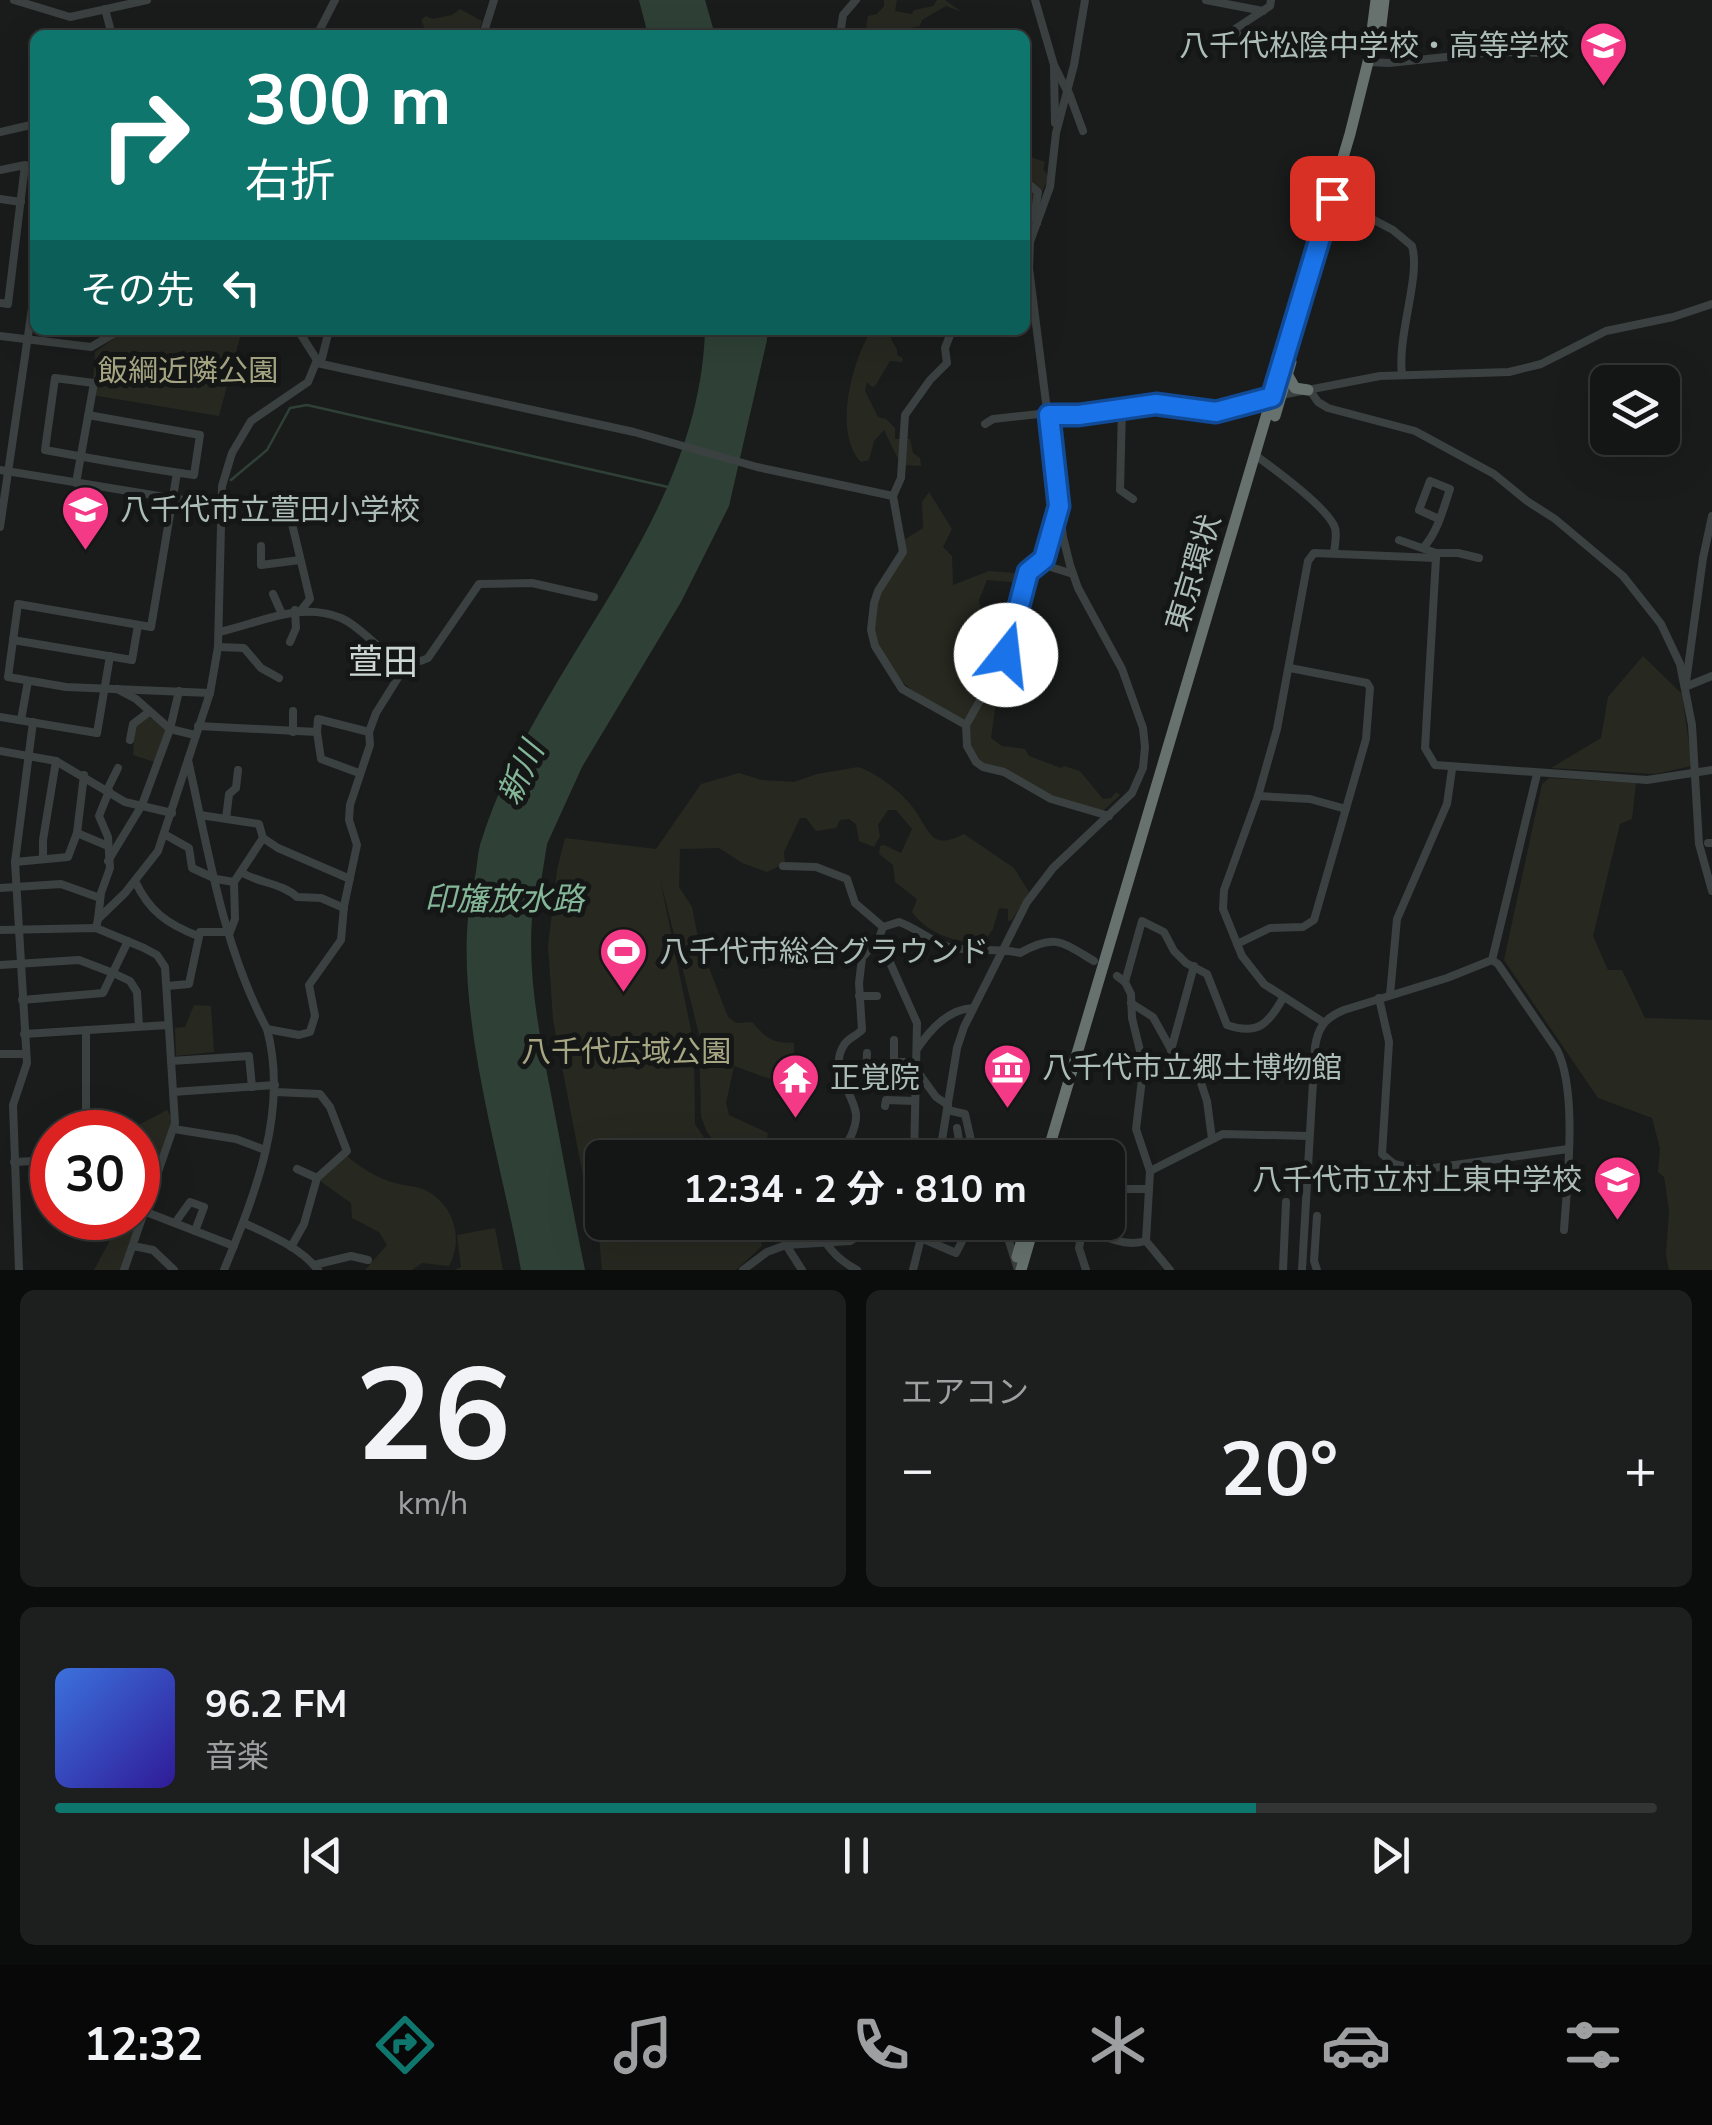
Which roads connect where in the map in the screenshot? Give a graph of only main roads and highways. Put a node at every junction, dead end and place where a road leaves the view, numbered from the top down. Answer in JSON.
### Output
{"nodes":[{"id":1,"x":1376,"y":0,"type":"edge"},
{"id":2,"x":1384,"y":0,"type":"edge"},
{"id":3,"x":1372,"y":62,"type":"junction"},
{"id":4,"x":1335,"y":200,"type":"junction"},
{"id":5,"x":1287,"y":374,"type":"junction"},
{"id":6,"x":1309,"y":390,"type":"road end"},
{"id":7,"x":1277,"y":396,"type":"junction"},
{"id":8,"x":1258,"y":457,"type":"junction"},
{"id":9,"x":1051,"y":1140,"type":"edge"},
{"id":10,"x":1059,"y":1140,"type":"edge"},
{"id":11,"x":1023,"y":1240,"type":"edge"},
{"id":12,"x":1028,"y":1240,"type":"edge"},
{"id":13,"x":1017,"y":1268,"type":"edge"}],
"edges":[{"from":1,"to":3,"type":"highway","name":"東京環状"},
{"from":2,"to":3,"type":"highway","name":"東京環状"},
{"from":3,"to":4,"type":"highway","name":"東京環状"},
{"from":4,"to":5,"type":"highway","name":"東京環状"},
{"from":4,"to":7,"type":"highway","name":"東京環状"},
{"from":5,"to":6,"type":"highway"},
{"from":5,"to":7,"type":"highway","name":"東京環状"},
{"from":7,"to":8,"type":"highway","name":"東京環状"},
{"from":8,"to":9,"type":"highway","name":"東京環状"},
{"from":8,"to":10,"type":"highway","name":"東京環状"},
{"from":11,"to":13,"type":"highway"},
{"from":12,"to":13,"type":"highway"}]}
